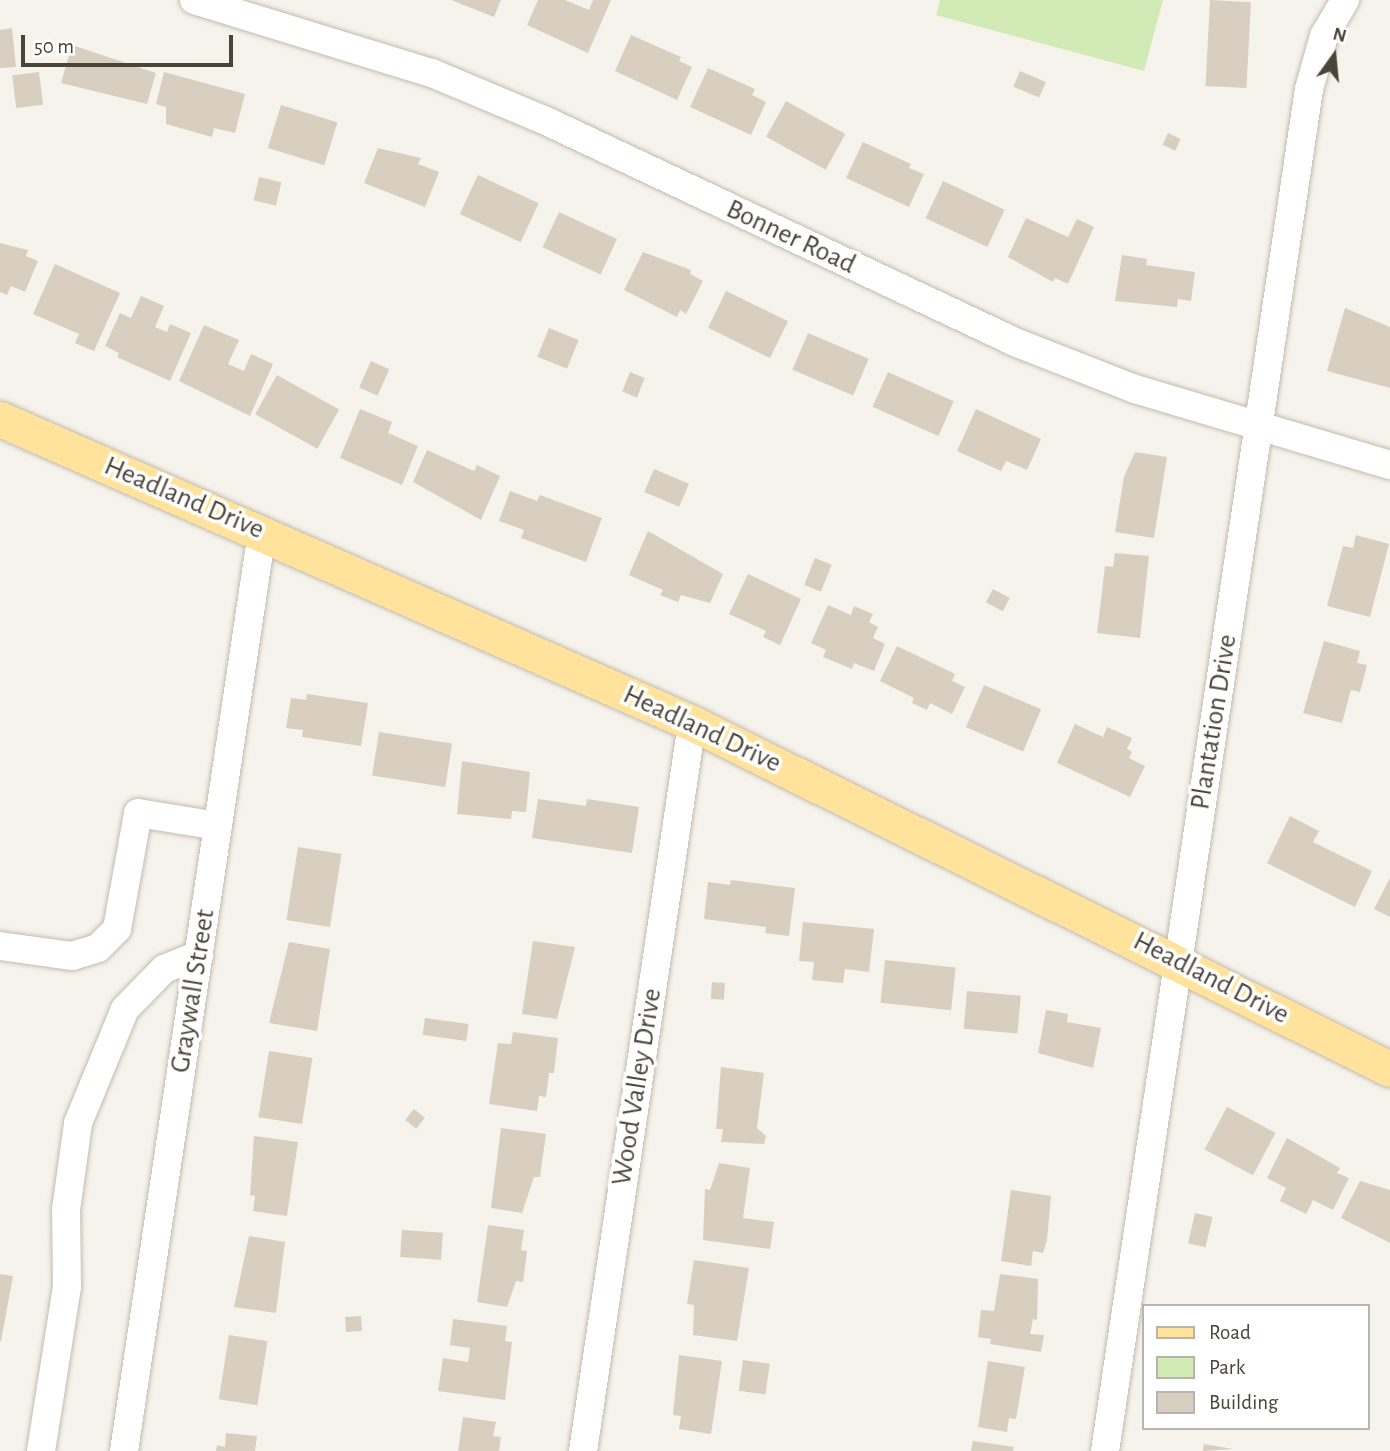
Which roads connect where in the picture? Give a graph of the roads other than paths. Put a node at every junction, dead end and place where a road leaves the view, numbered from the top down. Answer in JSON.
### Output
{"nodes":[{"id":1,"x":194,"y":0,"type":"edge"},
{"id":2,"x":1345,"y":0,"type":"edge"},
{"id":3,"x":0,"y":419,"type":"edge"},
{"id":4,"x":1258,"y":428,"type":"junction"},
{"id":5,"x":1390,"y":466,"type":"edge"},
{"id":6,"x":262,"y":532,"type":"junction"},
{"id":7,"x":692,"y":723,"type":"junction"},
{"id":8,"x":218,"y":826,"type":"junction"},
{"id":9,"x":0,"y":946,"type":"edge"},
{"id":10,"x":199,"y":955,"type":"junction"},
{"id":11,"x":1178,"y":961,"type":"junction"},
{"id":12,"x":1390,"y":1069,"type":"edge"},
{"id":13,"x":41,"y":1451,"type":"edge"},
{"id":14,"x":124,"y":1451,"type":"edge"},
{"id":15,"x":583,"y":1451,"type":"edge"},
{"id":16,"x":1105,"y":1451,"type":"edge"}],
"edges":[{"from":1,"to":4,"type":"street","name":"Bonner Road"},
{"from":2,"to":4,"type":"street","name":"Plantation Drive"},
{"from":3,"to":6,"type":"main road","name":"Headland Drive"},
{"from":4,"to":5,"type":"street","name":"Bonner Road"},
{"from":4,"to":11,"type":"street","name":"Plantation Drive"},
{"from":6,"to":7,"type":"main road","name":"Headland Drive"},
{"from":6,"to":8,"type":"street","name":"Graywall Street"},
{"from":7,"to":11,"type":"main road","name":"Headland Drive"},
{"from":7,"to":15,"type":"street","name":"Wood Valley Drive"},
{"from":8,"to":9,"type":"street"},
{"from":8,"to":10,"type":"street","name":"Graywall Street"},
{"from":10,"to":13,"type":"street"},
{"from":10,"to":14,"type":"street","name":"Graywall Street"},
{"from":11,"to":12,"type":"main road","name":"Headland Drive"},
{"from":11,"to":16,"type":"street","name":"Plantation Drive"}]}
